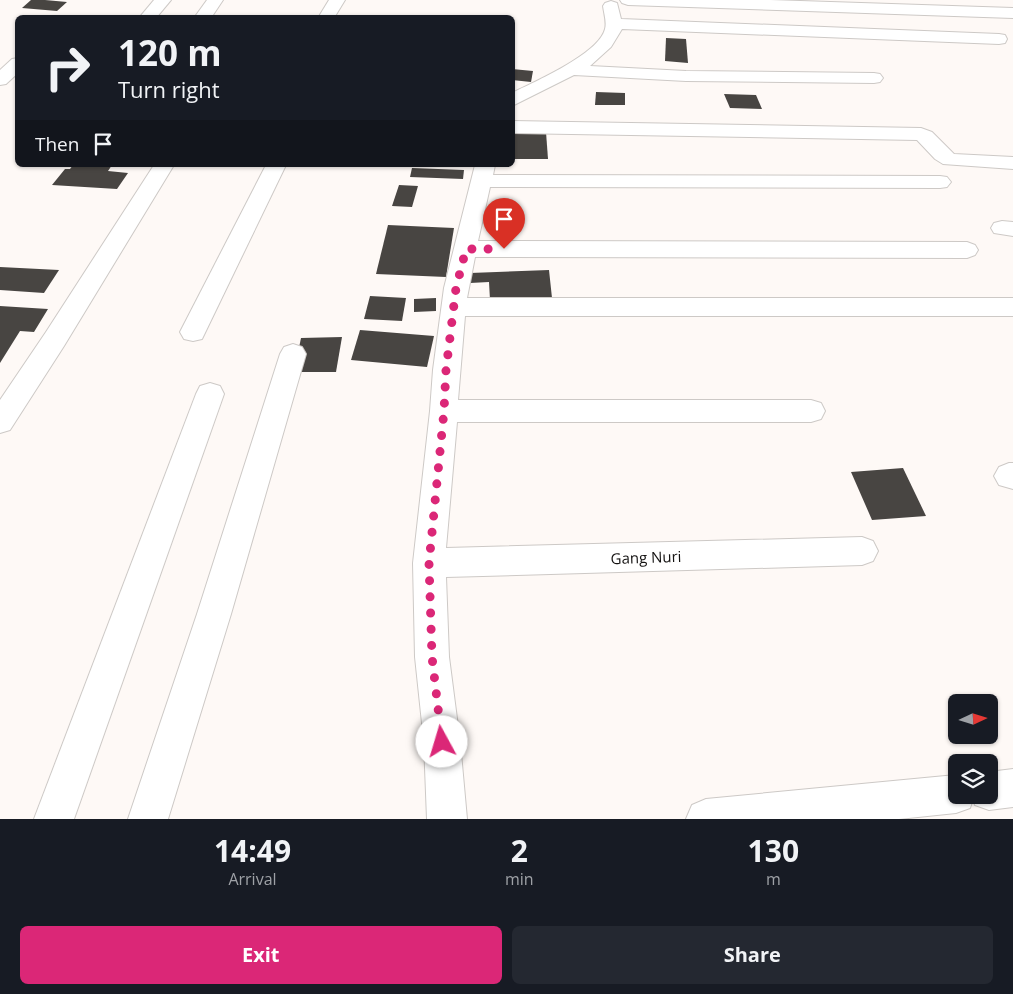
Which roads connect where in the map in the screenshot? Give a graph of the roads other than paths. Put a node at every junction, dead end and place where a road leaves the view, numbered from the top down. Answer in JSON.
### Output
{"nodes":[{"id":1,"x":164,"y":0,"type":"edge"},
{"id":2,"x":215,"y":0,"type":"edge"},
{"id":3,"x":337,"y":0,"type":"edge"},
{"id":4,"x":609,"y":0,"type":"edge"},
{"id":5,"x":628,"y":0,"type":"edge"},
{"id":6,"x":1013,"y":13,"type":"edge"},
{"id":7,"x":150,"y":15,"type":"edge"},
{"id":8,"x":204,"y":15,"type":"edge"},
{"id":9,"x":328,"y":15,"type":"edge"},
{"id":10,"x":614,"y":24,"type":"junction"},
{"id":11,"x":999,"y":39,"type":"dead end"},
{"id":12,"x":15,"y":66,"type":"edge"},
{"id":13,"x":573,"y":70,"type":"junction"},
{"id":14,"x":874,"y":78,"type":"dead end"},
{"id":15,"x":0,"y":80,"type":"edge"},
{"id":16,"x":515,"y":99,"type":"edge"},
{"id":17,"x":515,"y":127,"type":"edge"},
{"id":18,"x":1013,"y":163,"type":"edge"},
{"id":19,"x":163,"y":167,"type":"edge"},
{"id":20,"x":275,"y":167,"type":"edge"},
{"id":21,"x":483,"y":173,"type":"edge"},
{"id":22,"x":940,"y":182,"type":"dead end"},
{"id":23,"x":466,"y":249,"type":"junction"},
{"id":24,"x":966,"y":250,"type":"dead end"},
{"id":25,"x":454,"y":307,"type":"junction"},
{"id":26,"x":1013,"y":307,"type":"edge"},
{"id":27,"x":193,"y":332,"type":"dead end"},
{"id":28,"x":292,"y":354,"type":"dead end"},
{"id":29,"x":210,"y":394,"type":"dead end"},
{"id":30,"x":444,"y":411,"type":"junction"},
{"id":31,"x":811,"y":411,"type":"dead end"},
{"id":32,"x":0,"y":422,"type":"edge"},
{"id":33,"x":862,"y":551,"type":"dead end"},
{"id":34,"x":429,"y":563,"type":"junction"},
{"id":35,"x":1013,"y":788,"type":"edge"},
{"id":36,"x":998,"y":790,"type":"edge"},
{"id":37,"x":948,"y":795,"type":"edge"},
{"id":38,"x":54,"y":819,"type":"edge"},
{"id":39,"x":148,"y":819,"type":"edge"},
{"id":40,"x":447,"y":819,"type":"edge"},
{"id":41,"x":706,"y":819,"type":"edge"}],
"edges":[{"from":1,"to":7,"type":"street"},
{"from":2,"to":8,"type":"street"},
{"from":3,"to":9,"type":"street"},
{"from":4,"to":10,"type":"street"},
{"from":5,"to":6,"type":"street"},
{"from":10,"to":11,"type":"street"},
{"from":10,"to":13,"type":"street"},
{"from":12,"to":15,"type":"street"},
{"from":13,"to":14,"type":"street"},
{"from":13,"to":16,"type":"street"},
{"from":17,"to":18,"type":"street"},
{"from":19,"to":32,"type":"street"},
{"from":20,"to":27,"type":"street"},
{"from":21,"to":22,"type":"street"},
{"from":21,"to":23,"type":"street"},
{"from":23,"to":24,"type":"street"},
{"from":23,"to":25,"type":"street"},
{"from":25,"to":26,"type":"street"},
{"from":25,"to":30,"type":"street"},
{"from":28,"to":39,"type":"street"},
{"from":29,"to":38,"type":"street"},
{"from":30,"to":31,"type":"street"},
{"from":30,"to":34,"type":"street"},
{"from":33,"to":34,"type":"street","name":"Gang Nuri"},
{"from":34,"to":40,"type":"street"},
{"from":35,"to":36,"type":"street"},
{"from":37,"to":41,"type":"street"}]}
